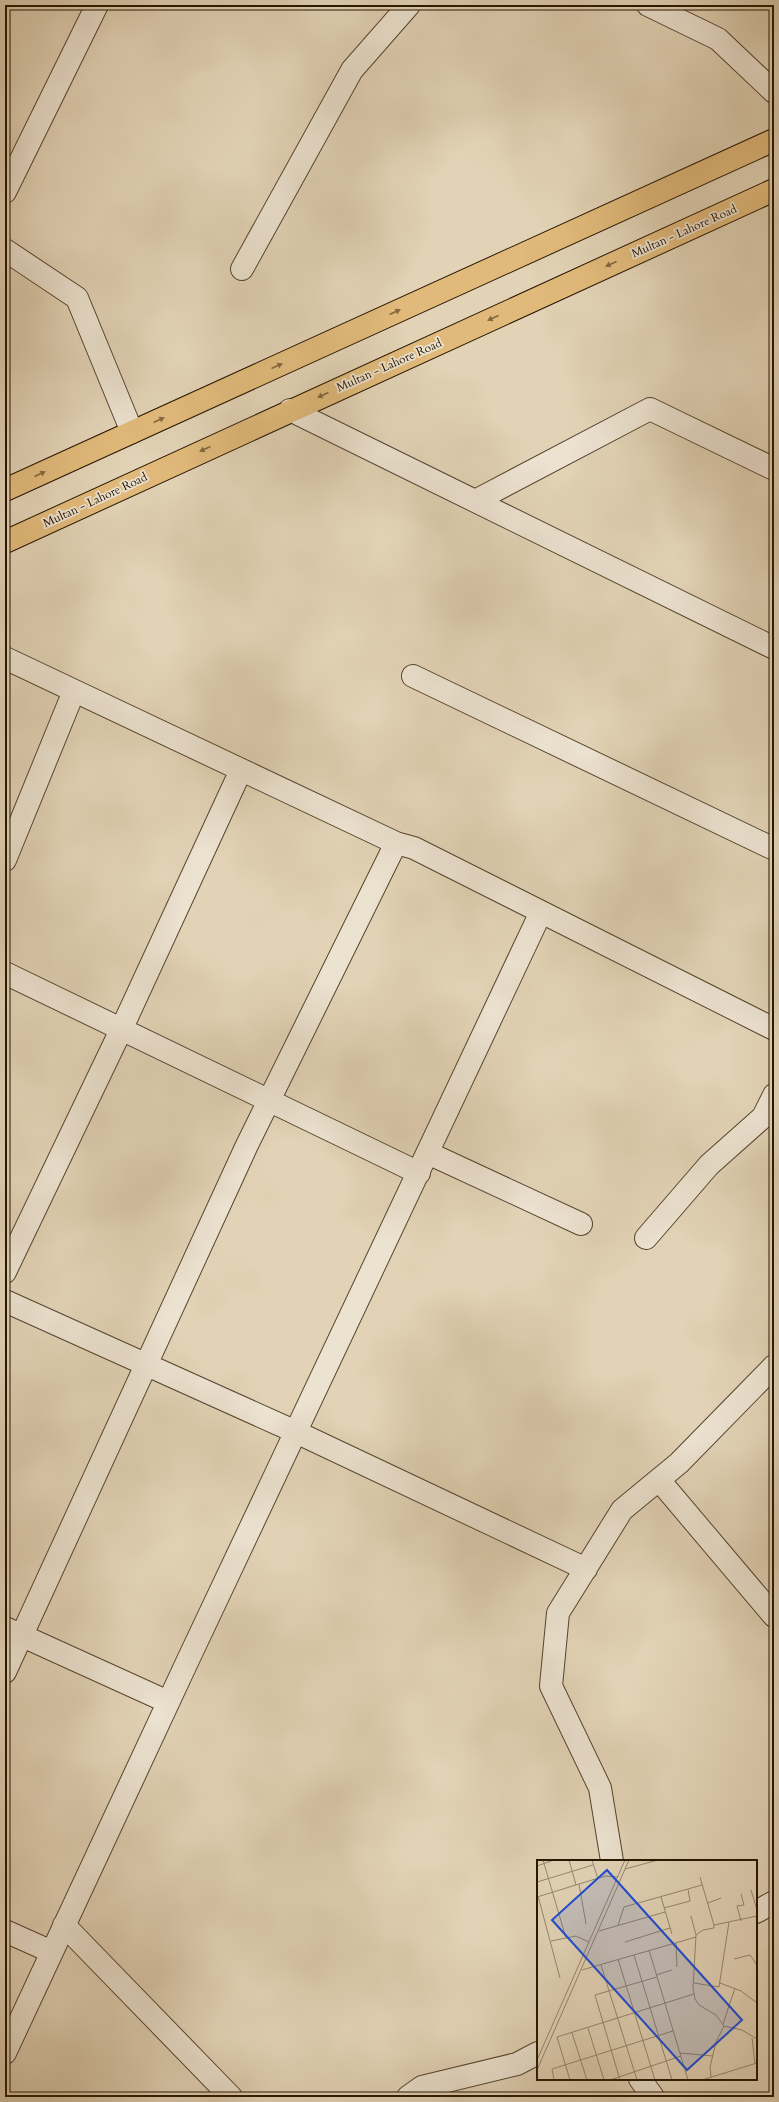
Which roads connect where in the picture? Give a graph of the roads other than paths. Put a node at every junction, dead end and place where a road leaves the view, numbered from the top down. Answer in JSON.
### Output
{"nodes":[{"id":1,"x":97,"y":5,"type":"edge"},
{"id":2,"x":410,"y":5,"type":"edge"},
{"id":3,"x":648,"y":5,"type":"edge"},
{"id":4,"x":774,"y":92,"type":"edge"},
{"id":5,"x":774,"y":140,"type":"edge"},
{"id":6,"x":774,"y":190,"type":"edge"},
{"id":7,"x":5,"y":192,"type":"edge"},
{"id":8,"x":5,"y":250,"type":"edge"},
{"id":9,"x":242,"y":269,"type":"dead end"},
{"id":10,"x":290,"y":410,"type":"junction"},
{"id":11,"x":132,"y":432,"type":"junction"},
{"id":12,"x":774,"y":469,"type":"edge"},
{"id":13,"x":5,"y":490,"type":"edge"},
{"id":14,"x":475,"y":500,"type":"junction"},
{"id":15,"x":5,"y":542,"type":"edge"},
{"id":16,"x":774,"y":648,"type":"edge"},
{"id":17,"x":5,"y":658,"type":"edge"},
{"id":18,"x":413,"y":676,"type":"dead end"},
{"id":19,"x":74,"y":691,"type":"junction"},
{"id":20,"x":242,"y":770,"type":"junction"},
{"id":21,"x":396,"y":843,"type":"junction"},
{"id":22,"x":774,"y":849,"type":"edge"},
{"id":23,"x":5,"y":860,"type":"edge"},
{"id":24,"x":541,"y":912,"type":"junction"},
{"id":25,"x":5,"y":973,"type":"edge"},
{"id":26,"x":774,"y":1029,"type":"edge"},
{"id":27,"x":121,"y":1030,"type":"junction"},
{"id":28,"x":774,"y":1095,"type":"edge"},
{"id":29,"x":268,"y":1102,"type":"junction"},
{"id":30,"x":428,"y":1154,"type":"junction"},
{"id":31,"x":419,"y":1173,"type":"junction"},
{"id":32,"x":581,"y":1224,"type":"dead end"},
{"id":33,"x":646,"y":1238,"type":"dead end"},
{"id":34,"x":5,"y":1272,"type":"edge"},
{"id":35,"x":5,"y":1301,"type":"edge"},
{"id":36,"x":146,"y":1366,"type":"junction"},
{"id":37,"x":774,"y":1366,"type":"edge"},
{"id":38,"x":296,"y":1432,"type":"junction"},
{"id":39,"x":659,"y":1480,"type":"junction"},
{"id":40,"x":586,"y":1569,"type":"junction"},
{"id":41,"x":774,"y":1616,"type":"edge"},
{"id":42,"x":14,"y":1632,"type":"edge"},
{"id":43,"x":5,"y":1672,"type":"edge"},
{"id":44,"x":168,"y":1702,"type":"junction"},
{"id":45,"x":612,"y":1860,"type":"edge"},
{"id":46,"x":774,"y":1902,"type":"edge"},
{"id":47,"x":757,"y":1911,"type":"edge"},
{"id":48,"x":64,"y":1925,"type":"junction"},
{"id":49,"x":5,"y":1931,"type":"edge"},
{"id":50,"x":52,"y":1952,"type":"junction"},
{"id":51,"x":5,"y":2053,"type":"edge"},
{"id":52,"x":537,"y":2054,"type":"edge"},
{"id":53,"x":641,"y":2080,"type":"edge"},
{"id":54,"x":231,"y":2097,"type":"edge"},
{"id":55,"x":408,"y":2097,"type":"edge"},
{"id":56,"x":653,"y":2097,"type":"edge"}],
"edges":[{"from":1,"to":7,"type":"street"},
{"from":2,"to":9,"type":"street"},
{"from":3,"to":4,"type":"street"},
{"from":11,"to":5,"type":"main road","one_way":true},
{"from":6,"to":10,"type":"main road","name":"Multan - Lahore Road","one_way":true},
{"from":8,"to":11,"type":"street"},
{"from":10,"to":14,"type":"street"},
{"from":10,"to":15,"type":"main road","name":"Multan - Lahore Road","one_way":true},
{"from":13,"to":11,"type":"main road","one_way":true},
{"from":12,"to":14,"type":"street"},
{"from":14,"to":16,"type":"street"},
{"from":17,"to":19,"type":"street"},
{"from":18,"to":22,"type":"street"},
{"from":19,"to":20,"type":"street"},
{"from":19,"to":23,"type":"street"},
{"from":20,"to":21,"type":"street"},
{"from":20,"to":27,"type":"street"},
{"from":21,"to":24,"type":"street"},
{"from":21,"to":29,"type":"street"},
{"from":24,"to":26,"type":"street"},
{"from":24,"to":30,"type":"street"},
{"from":25,"to":27,"type":"street"},
{"from":27,"to":29,"type":"street"},
{"from":27,"to":34,"type":"street"},
{"from":28,"to":33,"type":"street"},
{"from":29,"to":31,"type":"street"},
{"from":29,"to":36,"type":"street"},
{"from":30,"to":31,"type":"street"},
{"from":30,"to":32,"type":"street"},
{"from":31,"to":38,"type":"street"},
{"from":35,"to":36,"type":"street"},
{"from":36,"to":38,"type":"street"},
{"from":36,"to":42,"type":"street"},
{"from":37,"to":39,"type":"street"},
{"from":38,"to":40,"type":"street"},
{"from":38,"to":44,"type":"street"},
{"from":39,"to":40,"type":"street"},
{"from":39,"to":41,"type":"street"},
{"from":40,"to":45,"type":"street"},
{"from":42,"to":43,"type":"street"},
{"from":42,"to":44,"type":"street"},
{"from":44,"to":48,"type":"street"},
{"from":46,"to":47,"type":"street"},
{"from":48,"to":50,"type":"street"},
{"from":48,"to":54,"type":"street"},
{"from":49,"to":50,"type":"street"},
{"from":50,"to":51,"type":"street"},
{"from":52,"to":55,"type":"street"},
{"from":53,"to":56,"type":"street"}]}
